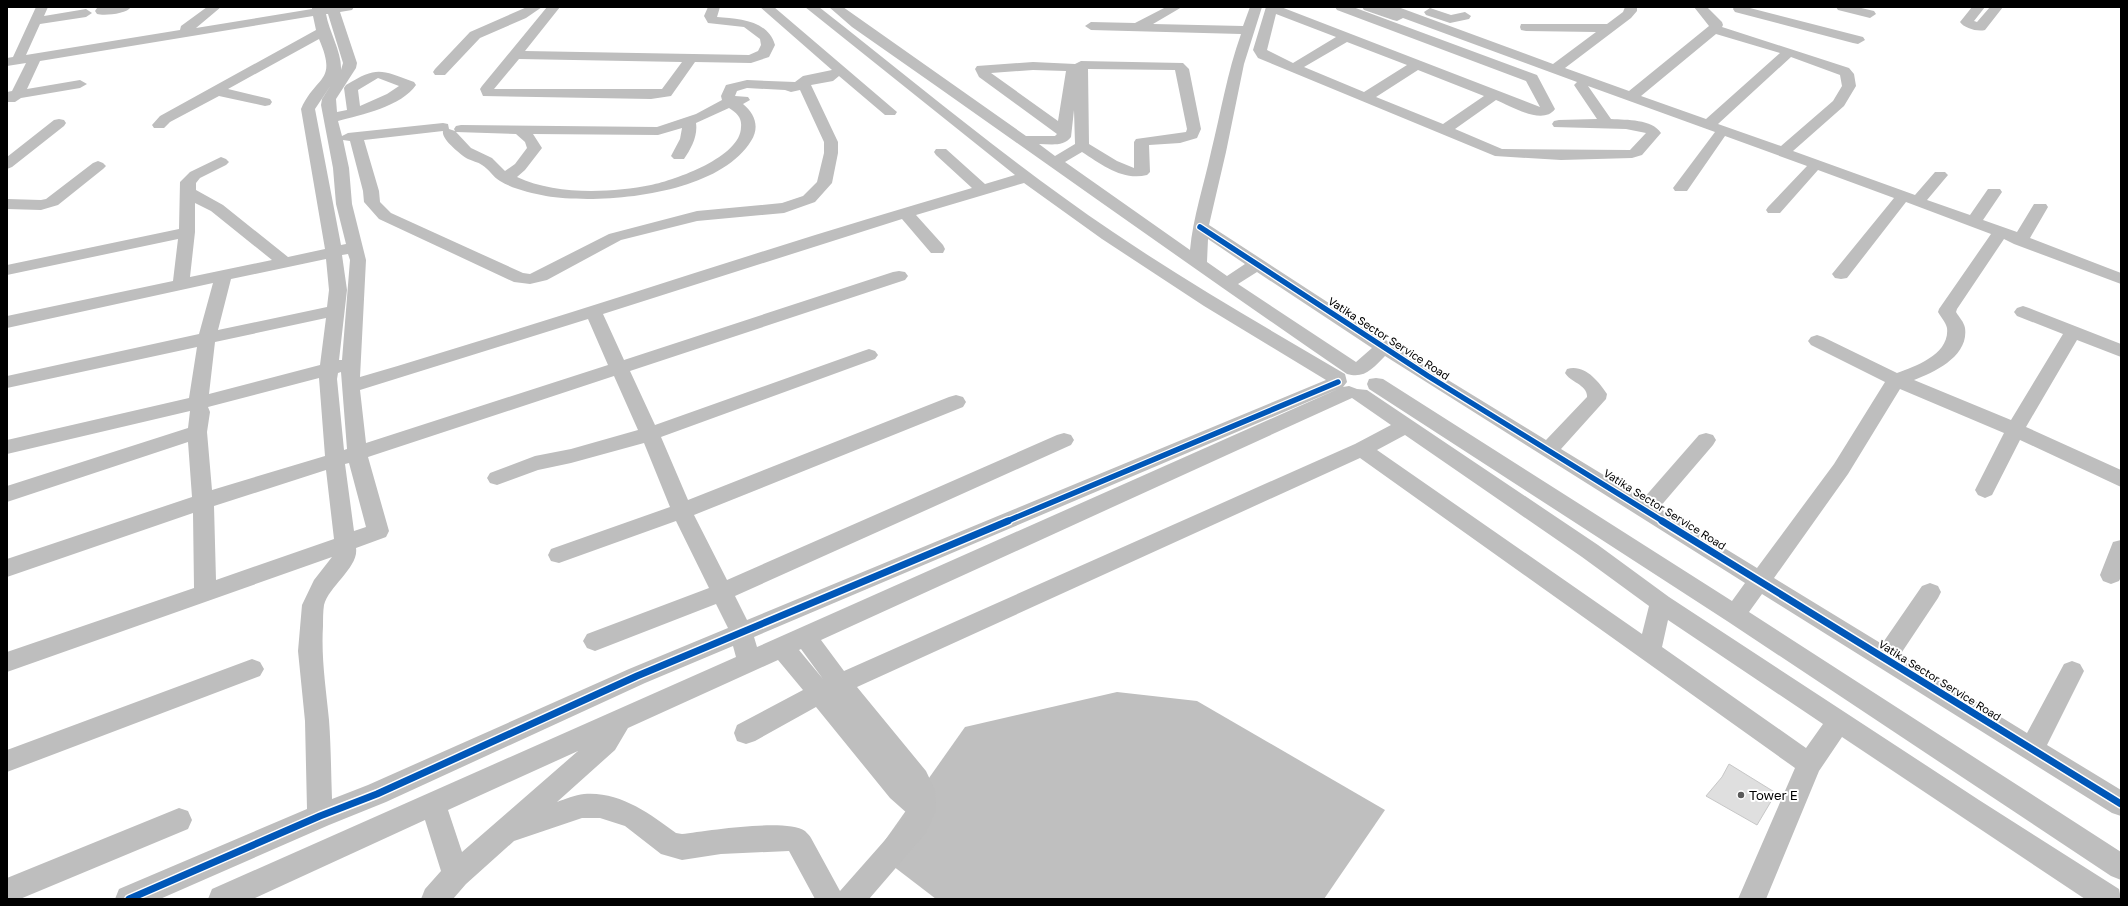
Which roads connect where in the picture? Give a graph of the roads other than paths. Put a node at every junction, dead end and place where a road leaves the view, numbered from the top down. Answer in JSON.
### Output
{"nodes":[{"id":1,"x":42,"y":7,"type":"edge"},
{"id":2,"x":119,"y":7,"type":"edge"},
{"id":3,"x":215,"y":7,"type":"edge"},
{"id":4,"x":221,"y":7,"type":"edge"},
{"id":5,"x":536,"y":7,"type":"edge"},
{"id":6,"x":554,"y":7,"type":"edge"},
{"id":7,"x":714,"y":7,"type":"edge"},
{"id":8,"x":766,"y":7,"type":"edge"},
{"id":9,"x":835,"y":7,"type":"edge"},
{"id":10,"x":1176,"y":7,"type":"edge"},
{"id":11,"x":1256,"y":7,"type":"edge"},
{"id":12,"x":1341,"y":7,"type":"edge"},
{"id":13,"x":1368,"y":7,"type":"edge"},
{"id":14,"x":1386,"y":7,"type":"edge"},
{"id":15,"x":1410,"y":7,"type":"edge"},
{"id":16,"x":1631,"y":7,"type":"edge"},
{"id":17,"x":1700,"y":7,"type":"edge"},
{"id":18,"x":1842,"y":7,"type":"edge"},
{"id":19,"x":1979,"y":7,"type":"edge"},
{"id":20,"x":1997,"y":7,"type":"edge"},
{"id":21,"x":328,"y":8,"type":"edge"},
{"id":22,"x":1272,"y":8,"type":"edge"},
{"id":23,"x":1740,"y":8,"type":"edge"},
{"id":24,"x":1426,"y":9,"type":"edge"},
{"id":25,"x":101,"y":11,"type":"dead end"},
{"id":26,"x":86,"y":13,"type":"dead end"},
{"id":27,"x":807,"y":13,"type":"edge"},
{"id":28,"x":1870,"y":14,"type":"dead end"},
{"id":29,"x":1465,"y":16,"type":"dead end"},
{"id":30,"x":36,"y":21,"type":"junction"},
{"id":31,"x":783,"y":21,"type":"junction"},
{"id":32,"x":1091,"y":26,"type":"dead end"},
{"id":33,"x":1137,"y":27,"type":"junction"},
{"id":34,"x":1526,"y":27,"type":"dead end"},
{"id":35,"x":1716,"y":27,"type":"junction"},
{"id":36,"x":192,"y":28,"type":"junction"},
{"id":37,"x":756,"y":28,"type":"junction"},
{"id":38,"x":1611,"y":28,"type":"junction"},
{"id":39,"x":1249,"y":30,"type":"junction"},
{"id":40,"x":323,"y":32,"type":"junction"},
{"id":41,"x":1346,"y":37,"type":"junction"},
{"id":42,"x":1858,"y":40,"type":"dead end"},
{"id":43,"x":1789,"y":52,"type":"junction"},
{"id":44,"x":1510,"y":55,"type":"junction"},
{"id":45,"x":516,"y":56,"type":"junction"},
{"id":46,"x":35,"y":58,"type":"junction"},
{"id":47,"x":691,"y":58,"type":"junction"},
{"id":48,"x":11,"y":59,"type":"edge"},
{"id":49,"x":878,"y":61,"type":"junction"},
{"id":50,"x":1417,"y":64,"type":"junction"},
{"id":51,"x":1295,"y":68,"type":"junction"},
{"id":52,"x":1556,"y":68,"type":"junction"},
{"id":53,"x":342,"y":70,"type":"junction"},
{"id":54,"x":440,"y":72,"type":"dead end"},
{"id":55,"x":838,"y":73,"type":"junction"},
{"id":56,"x":1535,"y":73,"type":"junction"},
{"id":57,"x":80,"y":84,"type":"dead end"},
{"id":58,"x":803,"y":84,"type":"junction"},
{"id":59,"x":1581,"y":85,"type":"junction"},
{"id":60,"x":353,"y":86,"type":"junction"},
{"id":61,"x":216,"y":91,"type":"junction"},
{"id":62,"x":1494,"y":95,"type":"junction"},
{"id":63,"x":1630,"y":96,"type":"junction"},
{"id":64,"x":10,"y":97,"type":"edge"},
{"id":65,"x":1365,"y":97,"type":"junction"},
{"id":66,"x":387,"y":98,"type":"junction"},
{"id":67,"x":265,"y":102,"type":"dead end"},
{"id":68,"x":730,"y":102,"type":"junction"},
{"id":69,"x":1548,"y":109,"type":"junction"},
{"id":70,"x":890,"y":112,"type":"dead end"},
{"id":71,"x":354,"y":113,"type":"junction"},
{"id":72,"x":331,"y":118,"type":"junction"},
{"id":73,"x":688,"y":121,"type":"junction"},
{"id":74,"x":59,"y":123,"type":"dead end"},
{"id":75,"x":1607,"y":124,"type":"junction"},
{"id":76,"x":159,"y":125,"type":"dead end"},
{"id":77,"x":673,"y":127,"type":"junction"},
{"id":78,"x":454,"y":129,"type":"junction"},
{"id":79,"x":520,"y":130,"type":"junction"},
{"id":80,"x":1444,"y":130,"type":"junction"},
{"id":81,"x":1713,"y":130,"type":"junction"},
{"id":82,"x":1064,"y":132,"type":"junction"},
{"id":83,"x":1567,"y":139,"type":"junction"},
{"id":84,"x":1022,"y":140,"type":"junction"},
{"id":85,"x":1082,"y":146,"type":"junction"},
{"id":86,"x":941,"y":152,"type":"dead end"},
{"id":87,"x":1782,"y":153,"type":"junction"},
{"id":88,"x":679,"y":156,"type":"dead end"},
{"id":89,"x":221,"y":162,"type":"dead end"},
{"id":90,"x":1055,"y":162,"type":"junction"},
{"id":91,"x":7,"y":164,"type":"edge"},
{"id":92,"x":98,"y":166,"type":"dead end"},
{"id":93,"x":1811,"y":170,"type":"junction"},
{"id":94,"x":1026,"y":176,"type":"junction"},
{"id":95,"x":1940,"y":176,"type":"dead end"},
{"id":96,"x":505,"y":178,"type":"junction"},
{"id":97,"x":1681,"y":188,"type":"dead end"},
{"id":98,"x":982,"y":189,"type":"junction"},
{"id":99,"x":188,"y":192,"type":"junction"},
{"id":100,"x":1994,"y":192,"type":"dead end"},
{"id":101,"x":1898,"y":202,"type":"junction"},
{"id":102,"x":1917,"y":202,"type":"junction"},
{"id":103,"x":7,"y":204,"type":"edge"},
{"id":104,"x":2040,"y":207,"type":"dead end"},
{"id":105,"x":1774,"y":210,"type":"dead end"},
{"id":106,"x":905,"y":212,"type":"junction"},
{"id":107,"x":1973,"y":222,"type":"junction"},
{"id":108,"x":1200,"y":227,"type":"junction"},
{"id":109,"x":187,"y":232,"type":"junction"},
{"id":110,"x":1999,"y":235,"type":"junction"},
{"id":111,"x":2020,"y":241,"type":"junction"},
{"id":112,"x":355,"y":247,"type":"junction"},
{"id":113,"x":938,"y":249,"type":"dead end"},
{"id":114,"x":334,"y":252,"type":"junction"},
{"id":115,"x":286,"y":263,"type":"junction"},
{"id":116,"x":1198,"y":264,"type":"junction"},
{"id":117,"x":1257,"y":264,"type":"junction"},
{"id":118,"x":7,"y":270,"type":"edge"},
{"id":119,"x":1841,"y":274,"type":"dead end"},
{"id":120,"x":223,"y":276,"type":"junction"},
{"id":121,"x":899,"y":276,"type":"dead end"},
{"id":122,"x":2121,"y":279,"type":"edge"},
{"id":123,"x":1226,"y":284,"type":"junction"},
{"id":124,"x":181,"y":285,"type":"junction"},
{"id":125,"x":336,"y":310,"type":"junction"},
{"id":126,"x":593,"y":312,"type":"junction"},
{"id":127,"x":2023,"y":312,"type":"dead end"},
{"id":128,"x":7,"y":322,"type":"edge"},
{"id":129,"x":2073,"y":332,"type":"junction"},
{"id":130,"x":207,"y":338,"type":"junction"},
{"id":131,"x":1817,"y":341,"type":"dead end"},
{"id":132,"x":1384,"y":347,"type":"junction"},
{"id":133,"x":2121,"y":351,"type":"edge"},
{"id":134,"x":869,"y":355,"type":"dead end"},
{"id":135,"x":620,"y":369,"type":"junction"},
{"id":136,"x":1574,"y":373,"type":"dead end"},
{"id":137,"x":329,"y":374,"type":"junction"},
{"id":138,"x":350,"y":375,"type":"junction"},
{"id":139,"x":1896,"y":380,"type":"junction"},
{"id":140,"x":7,"y":382,"type":"edge"},
{"id":141,"x":1354,"y":382,"type":"junction"},
{"id":142,"x":956,"y":402,"type":"dead end"},
{"id":143,"x":198,"y":416,"type":"junction"},
{"id":144,"x":1406,"y":426,"type":"junction"},
{"id":145,"x":2015,"y":430,"type":"junction"},
{"id":146,"x":650,"y":434,"type":"junction"},
{"id":147,"x":1064,"y":440,"type":"dead end"},
{"id":148,"x":1706,"y":440,"type":"dead end"},
{"id":149,"x":7,"y":447,"type":"edge"},
{"id":150,"x":1362,"y":449,"type":"junction"},
{"id":151,"x":1549,"y":449,"type":"junction"},
{"id":152,"x":357,"y":454,"type":"junction"},
{"id":153,"x":7,"y":459,"type":"edge"},
{"id":154,"x":335,"y":461,"type":"junction"},
{"id":155,"x":497,"y":478,"type":"dead end"},
{"id":156,"x":2121,"y":479,"type":"edge"},
{"id":157,"x":1985,"y":490,"type":"dead end"},
{"id":158,"x":7,"y":494,"type":"edge"},
{"id":159,"x":203,"y":502,"type":"junction"},
{"id":160,"x":1646,"y":509,"type":"junction"},
{"id":161,"x":682,"y":511,"type":"junction"},
{"id":162,"x":345,"y":543,"type":"junction"},
{"id":163,"x":2121,"y":548,"type":"edge"},
{"id":164,"x":559,"y":555,"type":"dead end"},
{"id":165,"x":7,"y":568,"type":"edge"},
{"id":166,"x":2111,"y":575,"type":"dead end"},
{"id":167,"x":1759,"y":580,"type":"junction"},
{"id":168,"x":722,"y":592,"type":"junction"},
{"id":169,"x":1930,"y":592,"type":"dead end"},
{"id":170,"x":205,"y":593,"type":"junction"},
{"id":171,"x":1661,"y":603,"type":"junction"},
{"id":172,"x":1735,"y":614,"type":"junction"},
{"id":173,"x":742,"y":633,"type":"junction"},
{"id":174,"x":805,"y":637,"type":"junction"},
{"id":175,"x":595,"y":641,"type":"dead end"},
{"id":176,"x":782,"y":647,"type":"junction"},
{"id":177,"x":1649,"y":651,"type":"junction"},
{"id":178,"x":1885,"y":658,"type":"junction"},
{"id":179,"x":7,"y":662,"type":"edge"},
{"id":180,"x":749,"y":662,"type":"junction"},
{"id":181,"x":252,"y":669,"type":"dead end"},
{"id":182,"x":2072,"y":672,"type":"dead end"},
{"id":183,"x":829,"y":688,"type":"junction"},
{"id":184,"x":618,"y":721,"type":"junction"},
{"id":185,"x":1840,"y":722,"type":"junction"},
{"id":186,"x":746,"y":733,"type":"dead end"},
{"id":187,"x":2032,"y":749,"type":"junction"},
{"id":188,"x":7,"y":760,"type":"edge"},
{"id":189,"x":1809,"y":764,"type":"junction"},
{"id":190,"x":433,"y":804,"type":"junction"},
{"id":191,"x":2121,"y":804,"type":"edge"},
{"id":192,"x":320,"y":816,"type":"junction"},
{"id":193,"x":179,"y":820,"type":"dead end"},
{"id":194,"x":510,"y":830,"type":"junction"},
{"id":195,"x":2121,"y":866,"type":"edge"},
{"id":196,"x":456,"y":875,"type":"junction"},
{"id":197,"x":7,"y":891,"type":"edge"},
{"id":198,"x":129,"y":899,"type":"edge"},
{"id":199,"x":222,"y":899,"type":"edge"},
{"id":200,"x":435,"y":899,"type":"edge"},
{"id":201,"x":830,"y":899,"type":"edge"},
{"id":202,"x":851,"y":899,"type":"edge"},
{"id":203,"x":1752,"y":899,"type":"edge"},
{"id":204,"x":2110,"y":899,"type":"edge"}],
"edges":[{"from":1,"to":30,"type":"street"},
{"from":2,"to":25,"type":"street"},
{"from":3,"to":36,"type":"street"},
{"from":4,"to":36,"type":"street"},
{"from":5,"to":54,"type":"street"},
{"from":6,"to":45,"type":"street"},
{"from":7,"to":37,"type":"street"},
{"from":8,"to":31,"type":"street"},
{"from":9,"to":84,"type":"street"},
{"from":10,"to":33,"type":"street"},
{"from":11,"to":39,"type":"street"},
{"from":12,"to":56,"type":"street"},
{"from":13,"to":44,"type":"street"},
{"from":14,"to":44,"type":"street"},
{"from":15,"to":24,"type":"street"},
{"from":16,"to":38,"type":"street"},
{"from":17,"to":35,"type":"street"},
{"from":18,"to":28,"type":"street"},
{"from":19,"to":20,"type":"street"},
{"from":21,"to":36,"type":"street"},
{"from":21,"to":40,"type":"street"},
{"from":21,"to":46,"type":"street"},
{"from":21,"to":53,"type":"street"},
{"from":22,"to":41,"type":"street"},
{"from":22,"to":51,"type":"street"},
{"from":23,"to":35,"type":"street"},
{"from":23,"to":42,"type":"street"},
{"from":24,"to":29,"type":"street"},
{"from":26,"to":30,"type":"street"},
{"from":27,"to":31,"type":"street"},
{"from":27,"to":49,"type":"street"},
{"from":30,"to":48,"type":"street"},
{"from":31,"to":37,"type":"street"},
{"from":31,"to":55,"type":"street"},
{"from":32,"to":33,"type":"street"},
{"from":33,"to":39,"type":"street"},
{"from":34,"to":38,"type":"street"},
{"from":35,"to":43,"type":"street"},
{"from":35,"to":63,"type":"street"},
{"from":36,"to":48,"type":"street"},
{"from":37,"to":47,"type":"street"},
{"from":38,"to":52,"type":"street"},
{"from":39,"to":108,"type":"street"},
{"from":40,"to":53,"type":"street"},
{"from":40,"to":61,"type":"street"},
{"from":41,"to":50,"type":"street"},
{"from":41,"to":51,"type":"street"},
{"from":43,"to":81,"type":"street"},
{"from":43,"to":87,"type":"street"},
{"from":44,"to":52,"type":"street"},
{"from":44,"to":56,"type":"street"},
{"from":45,"to":47,"type":"street"},
{"from":45,"to":47,"type":"street"},
{"from":46,"to":48,"type":"street"},
{"from":46,"to":64,"type":"street"},
{"from":49,"to":55,"type":"street"},
{"from":49,"to":94,"type":"street"},
{"from":50,"to":62,"type":"street"},
{"from":50,"to":65,"type":"street"},
{"from":51,"to":65,"type":"street"},
{"from":52,"to":63,"type":"street"},
{"from":53,"to":72,"type":"street"},
{"from":53,"to":114,"type":"street"},
{"from":55,"to":58,"type":"street"},
{"from":55,"to":70,"type":"street"},
{"from":56,"to":59,"type":"street"},
{"from":56,"to":69,"type":"street"},
{"from":57,"to":64,"type":"street"},
{"from":58,"to":68,"type":"street"},
{"from":58,"to":78,"type":"street"},
{"from":59,"to":75,"type":"street"},
{"from":59,"to":81,"type":"street"},
{"from":60,"to":66,"type":"street"},
{"from":60,"to":66,"type":"street"},
{"from":60,"to":71,"type":"street"},
{"from":61,"to":67,"type":"street"},
{"from":61,"to":76,"type":"street"},
{"from":62,"to":69,"type":"street"},
{"from":62,"to":80,"type":"street"},
{"from":63,"to":81,"type":"street"},
{"from":65,"to":80,"type":"street"},
{"from":66,"to":71,"type":"street"},
{"from":68,"to":73,"type":"street"},
{"from":68,"to":96,"type":"street"},
{"from":69,"to":83,"type":"street"},
{"from":71,"to":72,"type":"street"},
{"from":72,"to":112,"type":"street"},
{"from":73,"to":77,"type":"street"},
{"from":73,"to":88,"type":"street"},
{"from":74,"to":91,"type":"street"},
{"from":75,"to":83,"type":"street"},
{"from":75,"to":83,"type":"street"},
{"from":77,"to":78,"type":"street"},
{"from":77,"to":79,"type":"street"},
{"from":78,"to":79,"type":"street"},
{"from":78,"to":96,"type":"street"},
{"from":79,"to":96,"type":"street"},
{"from":80,"to":83,"type":"street"},
{"from":81,"to":87,"type":"street"},
{"from":81,"to":93,"type":"street"},
{"from":81,"to":97,"type":"street"},
{"from":82,"to":82,"type":"street"},
{"from":82,"to":84,"type":"street"},
{"from":84,"to":90,"type":"street"},
{"from":85,"to":85,"type":"street"},
{"from":85,"to":90,"type":"street"},
{"from":86,"to":98,"type":"street"},
{"from":87,"to":102,"type":"street"},
{"from":89,"to":99,"type":"street"},
{"from":90,"to":116,"type":"street"},
{"from":92,"to":103,"type":"street"},
{"from":93,"to":101,"type":"street"},
{"from":93,"to":105,"type":"street"},
{"from":94,"to":98,"type":"street"},
{"from":94,"to":141,"type":"street"},
{"from":95,"to":102,"type":"street"},
{"from":98,"to":106,"type":"street"},
{"from":99,"to":109,"type":"street"},
{"from":99,"to":115,"type":"street"},
{"from":100,"to":107,"type":"street"},
{"from":101,"to":110,"type":"street"},
{"from":101,"to":119,"type":"street"},
{"from":102,"to":107,"type":"street"},
{"from":104,"to":111,"type":"street"},
{"from":106,"to":113,"type":"street"},
{"from":106,"to":126,"type":"street"},
{"from":107,"to":110,"type":"street"},
{"from":108,"to":116,"type":"street"},
{"from":108,"to":117,"type":"street","name":"Vatika Sector Service Road"},
{"from":109,"to":118,"type":"street"},
{"from":109,"to":124,"type":"street"},
{"from":110,"to":111,"type":"street"},
{"from":110,"to":139,"type":"street"},
{"from":111,"to":122,"type":"street"},
{"from":112,"to":114,"type":"street"},
{"from":112,"to":138,"type":"street"},
{"from":114,"to":115,"type":"street"},
{"from":114,"to":125,"type":"street"},
{"from":115,"to":120,"type":"street"},
{"from":116,"to":123,"type":"street"},
{"from":117,"to":123,"type":"street"},
{"from":117,"to":132,"type":"street","name":"Vatika Sector Service Road"},
{"from":120,"to":124,"type":"street"},
{"from":120,"to":130,"type":"street"},
{"from":121,"to":135,"type":"street"},
{"from":123,"to":141,"type":"street"},
{"from":124,"to":128,"type":"street"},
{"from":125,"to":130,"type":"street"},
{"from":125,"to":137,"type":"street"},
{"from":126,"to":135,"type":"street"},
{"from":126,"to":138,"type":"street"},
{"from":127,"to":129,"type":"street"},
{"from":129,"to":133,"type":"street"},
{"from":129,"to":145,"type":"street"},
{"from":130,"to":140,"type":"street"},
{"from":130,"to":143,"type":"street"},
{"from":131,"to":139,"type":"street"},
{"from":132,"to":141,"type":"street"},
{"from":132,"to":151,"type":"street","name":"Vatika Sector Service Road"},
{"from":134,"to":146,"type":"street"},
{"from":135,"to":146,"type":"street"},
{"from":135,"to":152,"type":"street"},
{"from":136,"to":151,"type":"street"},
{"from":137,"to":138,"type":"street"},
{"from":137,"to":143,"type":"street"},
{"from":137,"to":154,"type":"street"},
{"from":138,"to":152,"type":"street"},
{"from":139,"to":145,"type":"street"},
{"from":139,"to":167,"type":"street"},
{"from":141,"to":144,"type":"street"},
{"from":141,"to":172,"type":"street"},
{"from":141,"to":173,"type":"street"},
{"from":141,"to":174,"type":"street"},
{"from":142,"to":161,"type":"street"},
{"from":143,"to":149,"type":"street"},
{"from":143,"to":153,"type":"street"},
{"from":143,"to":158,"type":"street"},
{"from":143,"to":159,"type":"street"},
{"from":144,"to":150,"type":"street"},
{"from":144,"to":171,"type":"street"},
{"from":145,"to":156,"type":"street"},
{"from":145,"to":157,"type":"street"},
{"from":146,"to":155,"type":"street"},
{"from":146,"to":161,"type":"street"},
{"from":147,"to":168,"type":"street"},
{"from":148,"to":160,"type":"street"},
{"from":150,"to":177,"type":"street"},
{"from":150,"to":183,"type":"street"},
{"from":151,"to":160,"type":"street","name":"Vatika Sector Service Road"},
{"from":152,"to":154,"type":"street"},
{"from":152,"to":162,"type":"street"},
{"from":154,"to":159,"type":"street"},
{"from":154,"to":162,"type":"street"},
{"from":159,"to":165,"type":"street"},
{"from":159,"to":170,"type":"street"},
{"from":160,"to":167,"type":"street","name":"Vatika Sector Service Road"},
{"from":161,"to":164,"type":"street"},
{"from":161,"to":168,"type":"street"},
{"from":162,"to":170,"type":"street"},
{"from":162,"to":192,"type":"street"},
{"from":163,"to":166,"type":"street"},
{"from":167,"to":172,"type":"street"},
{"from":167,"to":178,"type":"street","name":"Vatika Sector Service Road"},
{"from":168,"to":173,"type":"street"},
{"from":168,"to":175,"type":"street"},
{"from":169,"to":178,"type":"street"},
{"from":170,"to":179,"type":"street"},
{"from":171,"to":177,"type":"street"},
{"from":171,"to":185,"type":"street"},
{"from":172,"to":195,"type":"street"},
{"from":173,"to":180,"type":"street"},
{"from":173,"to":192,"type":"street"},
{"from":174,"to":176,"type":"street"},
{"from":174,"to":183,"type":"street"},
{"from":176,"to":180,"type":"street"},
{"from":176,"to":183,"type":"street"},
{"from":177,"to":189,"type":"street"},
{"from":178,"to":187,"type":"street","name":"Vatika Sector Service Road"},
{"from":180,"to":184,"type":"street"},
{"from":181,"to":188,"type":"street"},
{"from":182,"to":187,"type":"street"},
{"from":183,"to":186,"type":"street"},
{"from":183,"to":202,"type":"street"},
{"from":184,"to":190,"type":"street"},
{"from":184,"to":194,"type":"street"},
{"from":185,"to":189,"type":"street"},
{"from":185,"to":204,"type":"street"},
{"from":187,"to":191,"type":"street","name":"Vatika Sector Service Road"},
{"from":189,"to":203,"type":"street"},
{"from":190,"to":196,"type":"street"},
{"from":190,"to":199,"type":"street"},
{"from":192,"to":198,"type":"street"},
{"from":193,"to":197,"type":"street"},
{"from":194,"to":196,"type":"street"},
{"from":194,"to":201,"type":"street"},
{"from":196,"to":200,"type":"street"}]}
